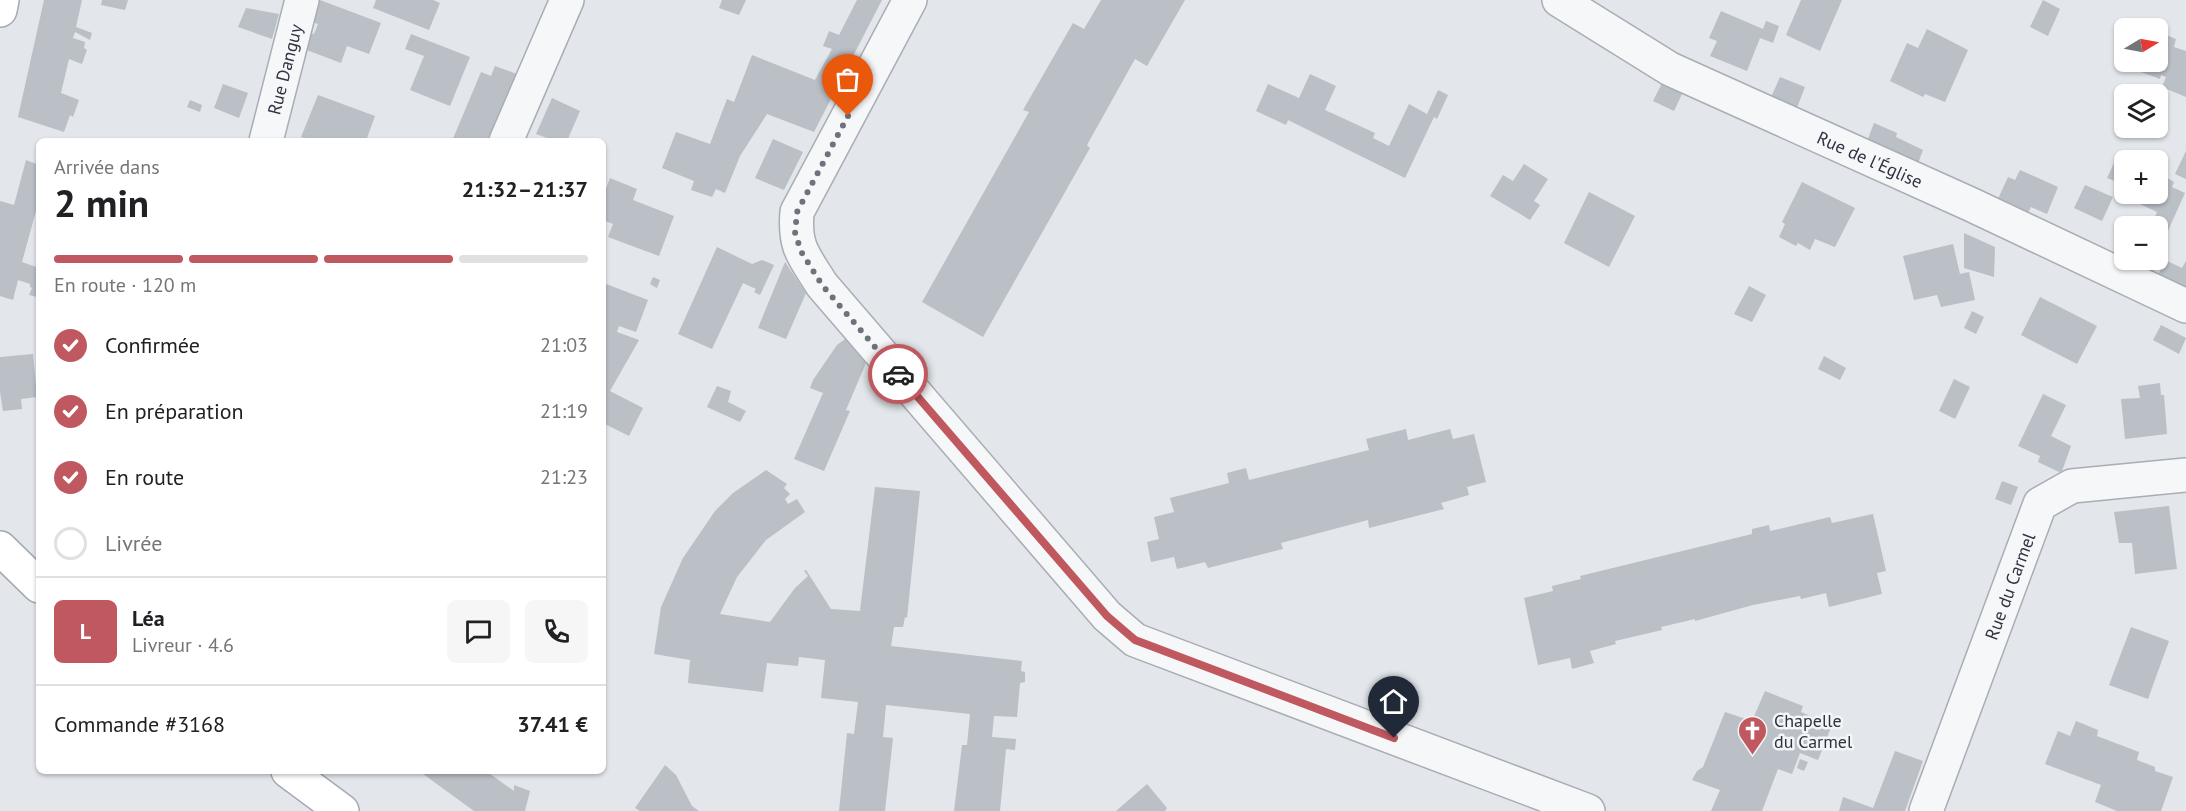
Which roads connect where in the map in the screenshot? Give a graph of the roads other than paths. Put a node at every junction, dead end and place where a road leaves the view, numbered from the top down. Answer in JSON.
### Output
{"nodes":[{"id":1,"x":2,"y":0,"type":"edge"},
{"id":2,"x":303,"y":0,"type":"edge"},
{"id":3,"x":567,"y":0,"type":"edge"},
{"id":4,"x":910,"y":0,"type":"edge"},
{"id":5,"x":1559,"y":0,"type":"edge"},
{"id":6,"x":0,"y":10,"type":"edge"},
{"id":7,"x":267,"y":138,"type":"edge"},
{"id":8,"x":507,"y":138,"type":"edge"},
{"id":9,"x":2186,"y":306,"type":"edge"},
{"id":10,"x":2186,"y":475,"type":"edge"},
{"id":11,"x":0,"y":548,"type":"edge"},
{"id":12,"x":36,"y":583,"type":"edge"},
{"id":13,"x":292,"y":774,"type":"edge"},
{"id":14,"x":342,"y":811,"type":"edge"},
{"id":15,"x":1588,"y":811,"type":"edge"},
{"id":16,"x":1926,"y":811,"type":"edge"}],
"edges":[{"from":1,"to":6,"type":"main road"},
{"from":2,"to":7,"type":"street","name":"Rue Danguy"},
{"from":3,"to":8,"type":"street"},
{"from":4,"to":15,"type":"street"},
{"from":5,"to":9,"type":"street","name":"Rue de l'Église"},
{"from":10,"to":16,"type":"street","name":"Rue du Carmel"},
{"from":11,"to":12,"type":"main road"},
{"from":13,"to":14,"type":"main road"}]}
